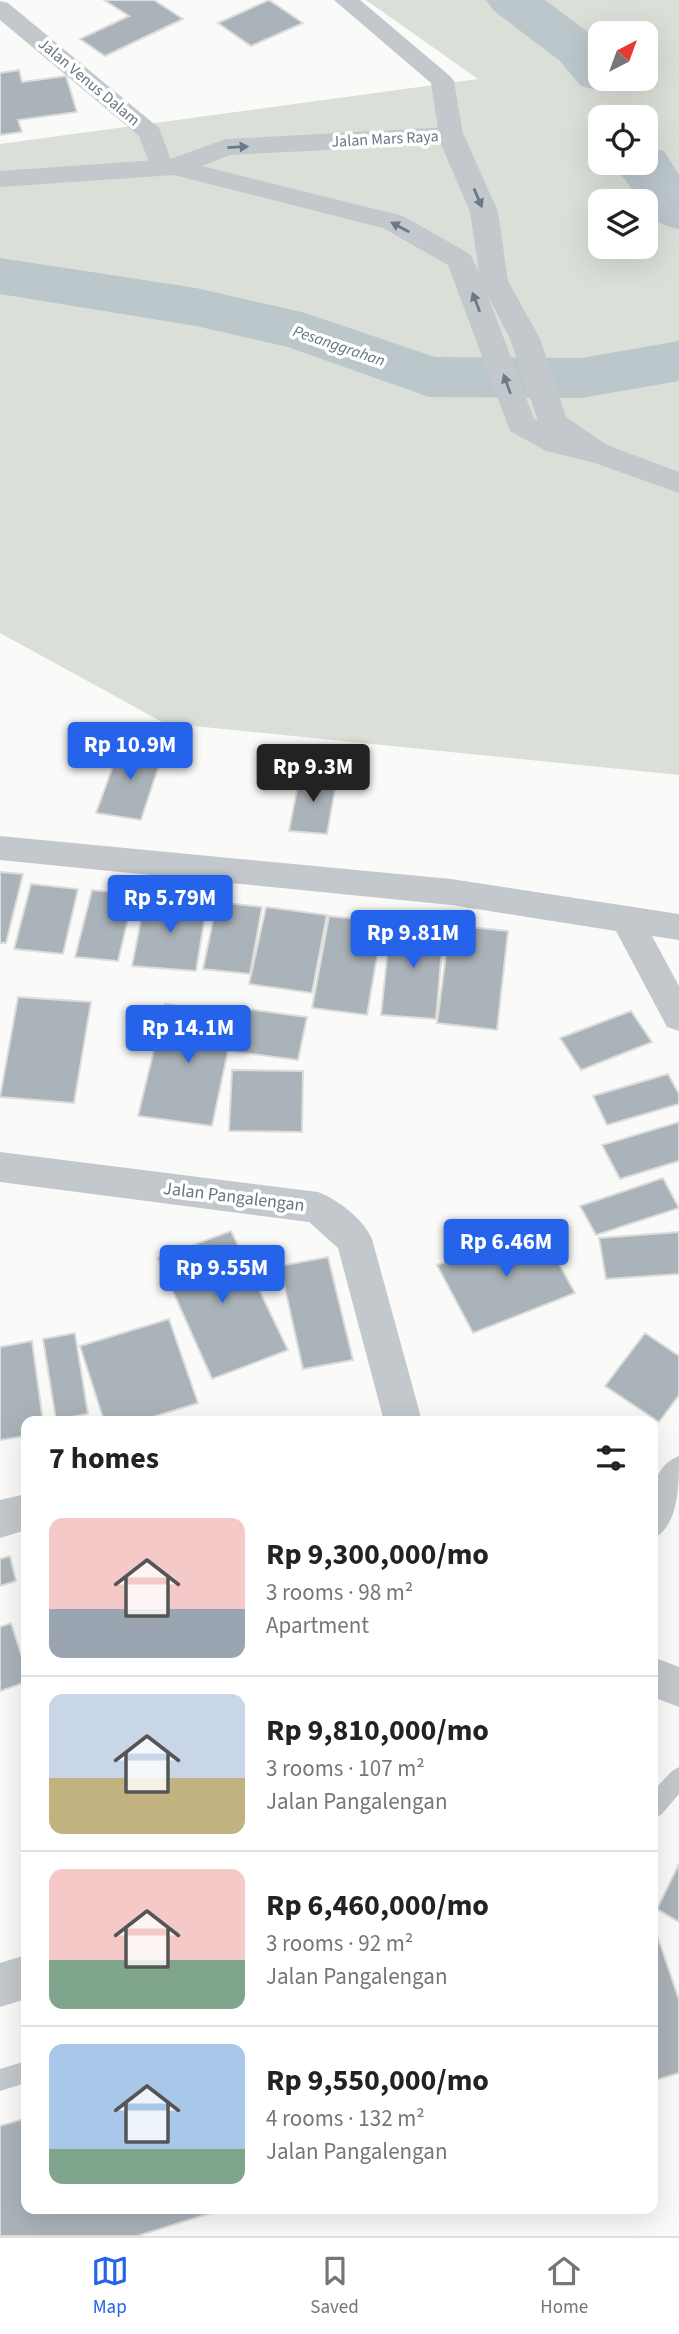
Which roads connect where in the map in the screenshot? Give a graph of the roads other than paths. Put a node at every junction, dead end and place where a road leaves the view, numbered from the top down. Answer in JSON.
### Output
{"nodes":[{"id":1,"x":345,"y":0,"type":"edge"},
{"id":2,"x":0,"y":8,"type":"edge"},
{"id":3,"x":451,"y":135,"type":"junction"},
{"id":4,"x":168,"y":167,"type":"junction"},
{"id":5,"x":0,"y":178,"type":"edge"},
{"id":6,"x":596,"y":452,"type":"junction"},
{"id":7,"x":679,"y":483,"type":"edge"},
{"id":8,"x":0,"y":848,"type":"edge"},
{"id":9,"x":626,"y":920,"type":"junction"},
{"id":10,"x":679,"y":927,"type":"edge"},
{"id":11,"x":679,"y":1017,"type":"edge"},
{"id":12,"x":0,"y":1167,"type":"edge"},
{"id":13,"x":394,"y":1416,"type":"edge"},
{"id":14,"x":679,"y":1474,"type":"edge"},
{"id":15,"x":658,"y":1511,"type":"edge"},
{"id":16,"x":21,"y":1513,"type":"edge"},
{"id":17,"x":0,"y":1519,"type":"edge"},
{"id":18,"x":658,"y":1679,"type":"edge"},
{"id":19,"x":679,"y":1687,"type":"edge"},
{"id":20,"x":679,"y":1778,"type":"edge"},
{"id":21,"x":658,"y":1801,"type":"edge"},
{"id":22,"x":21,"y":1979,"type":"edge"},
{"id":23,"x":0,"y":1985,"type":"edge"},
{"id":24,"x":21,"y":2074,"type":"edge"},
{"id":25,"x":0,"y":2080,"type":"edge"}],
"edges":[{"from":1,"to":3,"type":"street"},
{"from":2,"to":4,"type":"street","name":"Jalan Venus Dalam"},
{"from":4,"to":3,"type":"street","name":"Jalan Mars Raya","one_way":true},
{"from":3,"to":6,"type":"street","name":"Jalan Mars Raya","one_way":true},
{"from":4,"to":5,"type":"street","name":"Jalan Mars Raya"},
{"from":6,"to":4,"type":"street","name":"Jalan Mars Raya","one_way":true},
{"from":6,"to":7,"type":"street","name":"Jalan Mars Raya"},
{"from":8,"to":9,"type":"street"},
{"from":9,"to":10,"type":"street"},
{"from":9,"to":11,"type":"street"},
{"from":12,"to":13,"type":"street","name":"Jalan Pangalengan"},
{"from":14,"to":15,"type":"street"},
{"from":16,"to":17,"type":"street"},
{"from":18,"to":19,"type":"street"},
{"from":20,"to":21,"type":"lane"},
{"from":22,"to":23,"type":"street"},
{"from":24,"to":25,"type":"lane"}]}
